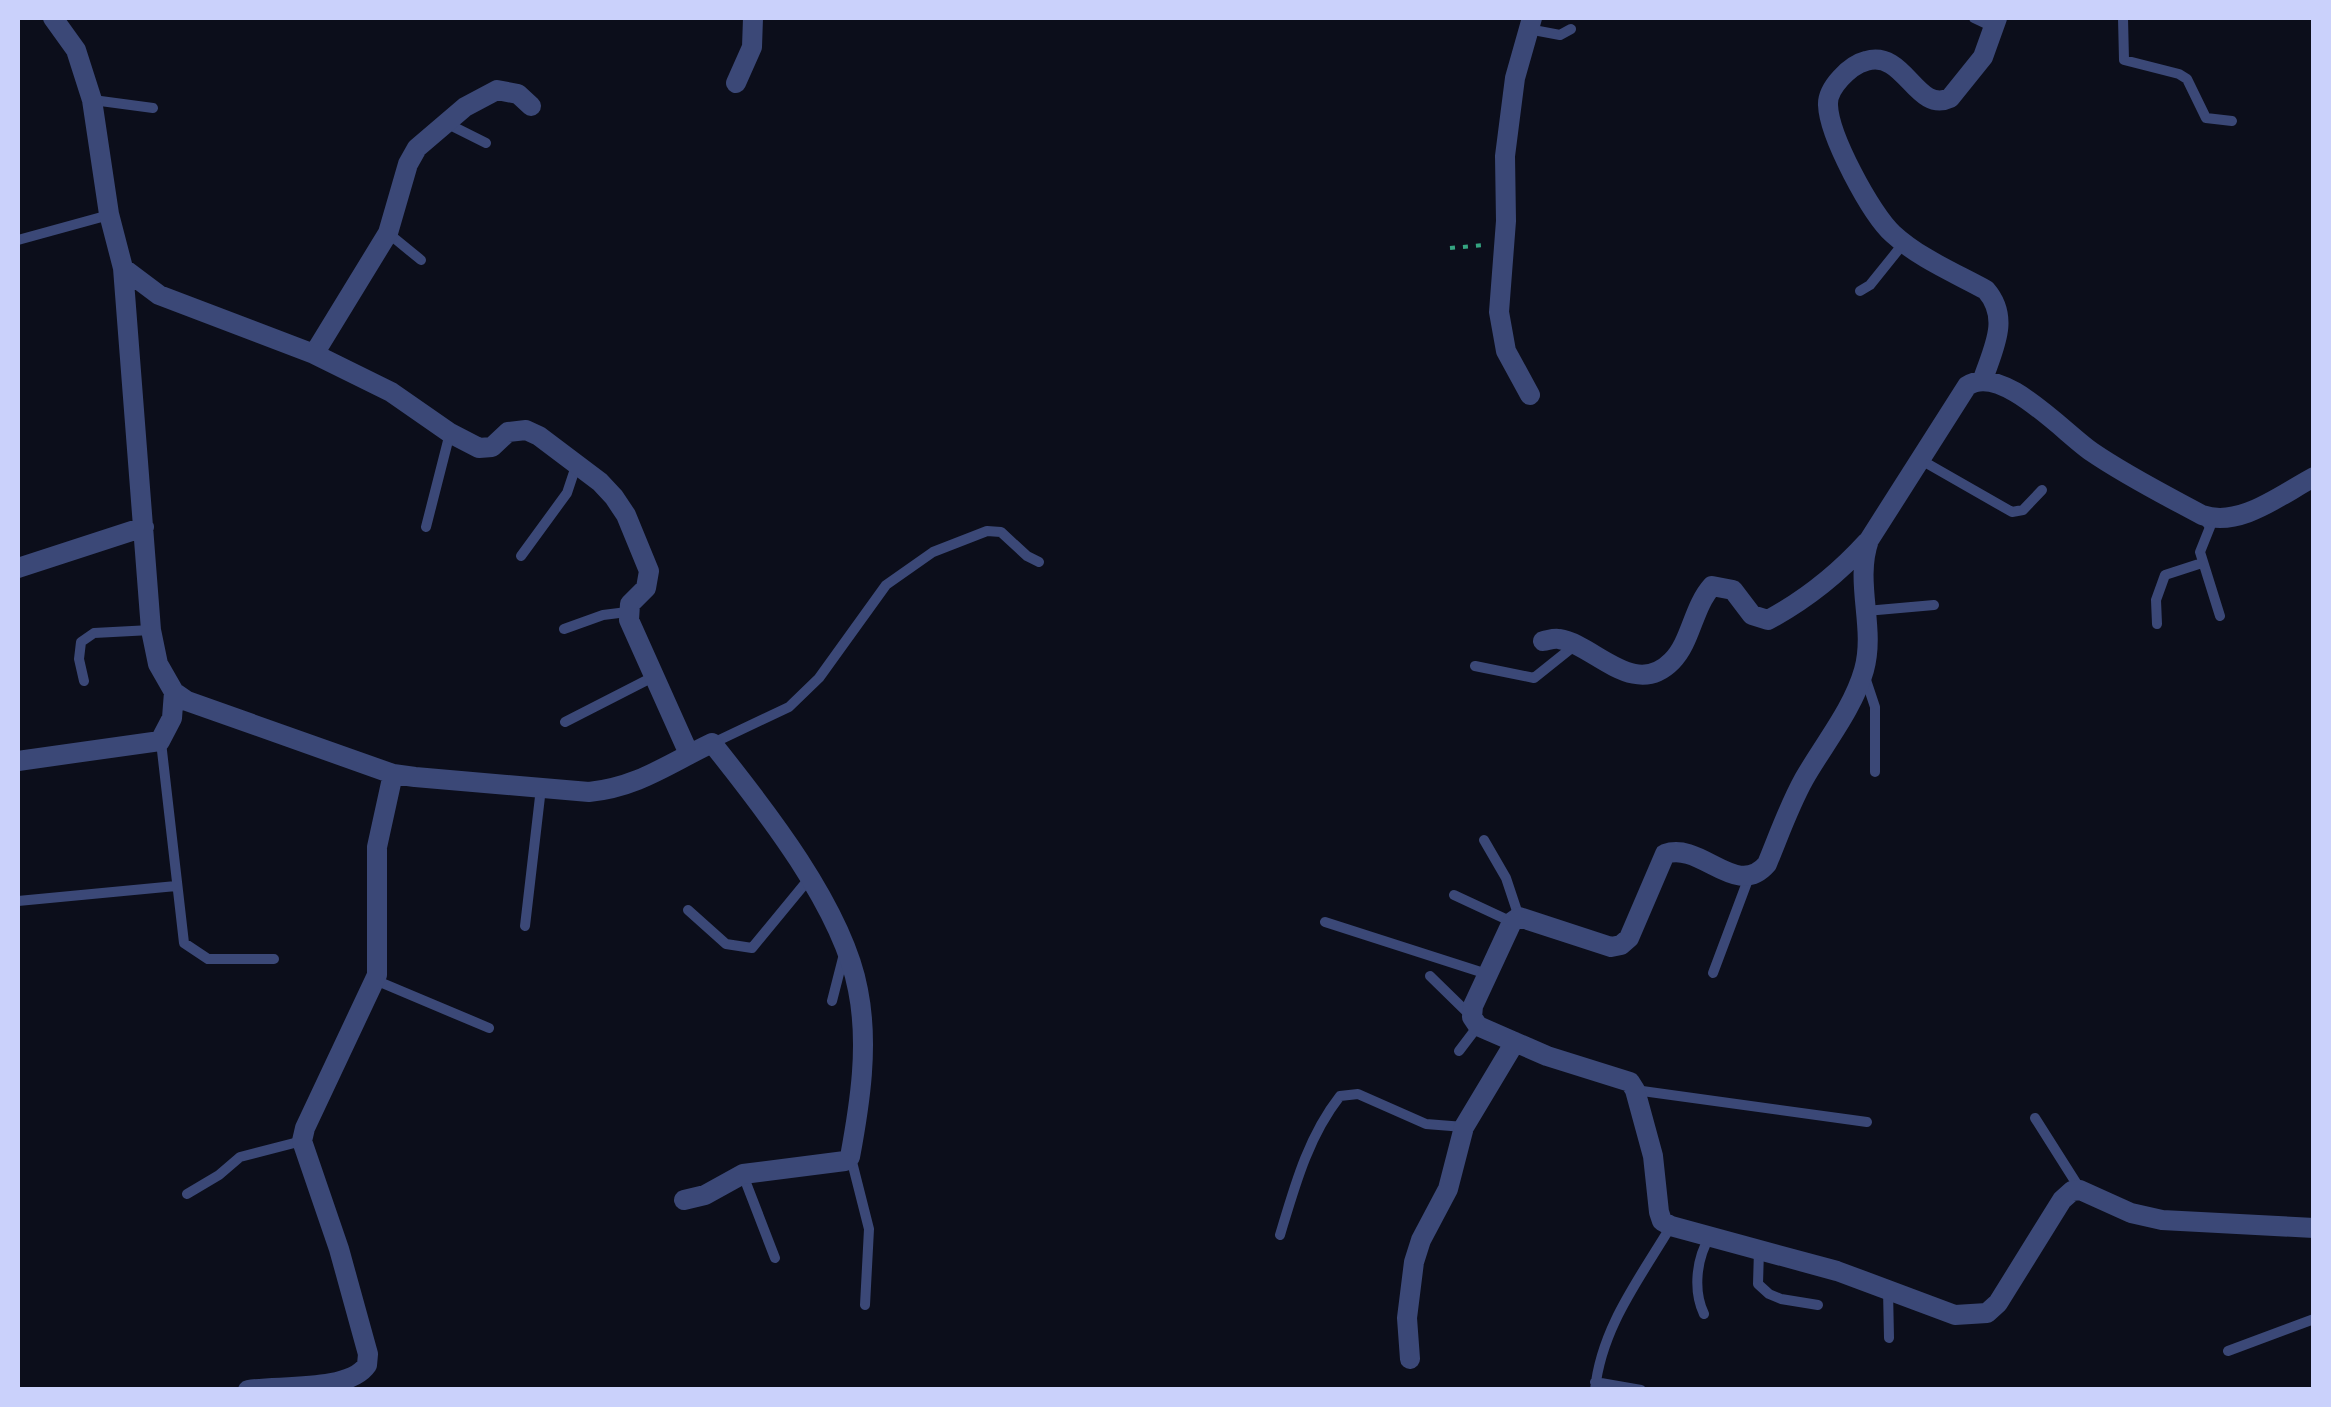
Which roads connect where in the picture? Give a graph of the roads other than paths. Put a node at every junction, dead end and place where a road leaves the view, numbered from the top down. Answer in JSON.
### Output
{"nodes":[{"id":1,"x":54,"y":18,"type":"edge"},
{"id":2,"x":752,"y":18,"type":"edge"},
{"id":3,"x":1974,"y":18,"type":"edge"},
{"id":4,"x":2123,"y":18,"type":"edge"},
{"id":5,"x":1530,"y":23,"type":"edge"},
{"id":6,"x":1996,"y":23,"type":"edge"},
{"id":7,"x":1572,"y":29,"type":"dead end"},
{"id":8,"x":736,"y":83,"type":"dead end"},
{"id":9,"x":92,"y":100,"type":"junction"},
{"id":10,"x":530,"y":106,"type":"dead end"},
{"id":11,"x":153,"y":108,"type":"dead end"},
{"id":12,"x":2232,"y":122,"type":"dead end"},
{"id":13,"x":447,"y":124,"type":"junction"},
{"id":14,"x":486,"y":144,"type":"dead end"},
{"id":15,"x":110,"y":214,"type":"junction"},
{"id":16,"x":388,"y":233,"type":"junction"},
{"id":17,"x":18,"y":240,"type":"edge"},
{"id":18,"x":1904,"y":243,"type":"junction"},
{"id":19,"x":421,"y":260,"type":"dead end"},
{"id":20,"x":122,"y":268,"type":"junction"},
{"id":21,"x":1860,"y":290,"type":"dead end"},
{"id":22,"x":159,"y":295,"type":"junction"},
{"id":23,"x":127,"y":301,"type":"junction"},
{"id":24,"x":314,"y":354,"type":"junction"},
{"id":25,"x":1984,"y":379,"type":"junction"},
{"id":26,"x":1530,"y":395,"type":"dead end"},
{"id":27,"x":450,"y":433,"type":"junction"},
{"id":28,"x":1920,"y":460,"type":"junction"},
{"id":29,"x":576,"y":465,"type":"junction"},
{"id":30,"x":2314,"y":478,"type":"edge"},
{"id":31,"x":2042,"y":490,"type":"dead end"},
{"id":32,"x":2202,"y":516,"type":"junction"},
{"id":33,"x":144,"y":527,"type":"junction"},
{"id":34,"x":426,"y":527,"type":"dead end"},
{"id":35,"x":1869,"y":540,"type":"junction"},
{"id":36,"x":521,"y":556,"type":"dead end"},
{"id":37,"x":1039,"y":562,"type":"dead end"},
{"id":38,"x":2202,"y":563,"type":"junction"},
{"id":39,"x":18,"y":568,"type":"edge"},
{"id":40,"x":1934,"y":605,"type":"dead end"},
{"id":41,"x":1866,"y":611,"type":"junction"},
{"id":42,"x":628,"y":612,"type":"junction"},
{"id":43,"x":2220,"y":616,"type":"dead end"},
{"id":44,"x":2157,"y":624,"type":"dead end"},
{"id":45,"x":564,"y":629,"type":"dead end"},
{"id":46,"x":151,"y":630,"type":"junction"},
{"id":47,"x":1544,"y":641,"type":"dead end"},
{"id":48,"x":1574,"y":646,"type":"junction"},
{"id":49,"x":1475,"y":666,"type":"dead end"},
{"id":50,"x":1864,"y":672,"type":"junction"},
{"id":51,"x":654,"y":676,"type":"junction"},
{"id":52,"x":84,"y":681,"type":"dead end"},
{"id":53,"x":174,"y":692,"type":"junction"},
{"id":54,"x":565,"y":722,"type":"dead end"},
{"id":55,"x":160,"y":741,"type":"junction"},
{"id":56,"x":712,"y":744,"type":"junction"},
{"id":57,"x":689,"y":754,"type":"junction"},
{"id":58,"x":18,"y":761,"type":"edge"},
{"id":59,"x":1875,"y":772,"type":"dead end"},
{"id":60,"x":393,"y":774,"type":"junction"},
{"id":61,"x":541,"y":788,"type":"junction"},
{"id":62,"x":1484,"y":840,"type":"dead end"},
{"id":63,"x":1749,"y":877,"type":"junction"},
{"id":64,"x":808,"y":880,"type":"junction"},
{"id":65,"x":176,"y":886,"type":"junction"},
{"id":66,"x":1454,"y":894,"type":"dead end"},
{"id":67,"x":18,"y":901,"type":"edge"},
{"id":68,"x":688,"y":910,"type":"dead end"},
{"id":69,"x":1516,"y":919,"type":"junction"},
{"id":70,"x":1324,"y":922,"type":"dead end"},
{"id":71,"x":525,"y":926,"type":"dead end"},
{"id":72,"x":846,"y":948,"type":"junction"},
{"id":73,"x":274,"y":959,"type":"dead end"},
{"id":74,"x":1713,"y":973,"type":"dead end"},
{"id":75,"x":1488,"y":974,"type":"junction"},
{"id":76,"x":1430,"y":976,"type":"dead end"},
{"id":77,"x":375,"y":980,"type":"junction"},
{"id":78,"x":832,"y":1001,"type":"dead end"},
{"id":79,"x":1475,"y":1021,"type":"junction"},
{"id":80,"x":489,"y":1028,"type":"dead end"},
{"id":81,"x":1515,"y":1042,"type":"junction"},
{"id":82,"x":1459,"y":1050,"type":"dead end"},
{"id":83,"x":1635,"y":1090,"type":"junction"},
{"id":84,"x":2035,"y":1118,"type":"dead end"},
{"id":85,"x":1867,"y":1122,"type":"dead end"},
{"id":86,"x":1464,"y":1127,"type":"junction"},
{"id":87,"x":302,"y":1142,"type":"junction"},
{"id":88,"x":850,"y":1157,"type":"junction"},
{"id":89,"x":742,"y":1174,"type":"junction"},
{"id":90,"x":2080,"y":1190,"type":"junction"},
{"id":91,"x":187,"y":1194,"type":"dead end"},
{"id":92,"x":684,"y":1200,"type":"dead end"},
{"id":93,"x":1671,"y":1226,"type":"junction"},
{"id":94,"x":2314,"y":1228,"type":"edge"},
{"id":95,"x":1280,"y":1235,"type":"dead end"},
{"id":96,"x":1710,"y":1236,"type":"junction"},
{"id":97,"x":1759,"y":1250,"type":"junction"},
{"id":98,"x":775,"y":1258,"type":"dead end"},
{"id":99,"x":1888,"y":1290,"type":"junction"},
{"id":100,"x":865,"y":1305,"type":"dead end"},
{"id":101,"x":1818,"y":1306,"type":"dead end"},
{"id":102,"x":1704,"y":1314,"type":"dead end"},
{"id":103,"x":2314,"y":1319,"type":"edge"},
{"id":104,"x":1888,"y":1338,"type":"dead end"},
{"id":105,"x":2228,"y":1351,"type":"dead end"},
{"id":106,"x":1410,"y":1359,"type":"dead end"},
{"id":107,"x":1595,"y":1386,"type":"edge"},
{"id":108,"x":319,"y":1387,"type":"edge"},
{"id":109,"x":248,"y":1390,"type":"edge"},
{"id":110,"x":1641,"y":1390,"type":"edge"}],
"edges":[{"from":1,"to":9,"type":"street"},
{"from":2,"to":8,"type":"street"},
{"from":3,"to":6,"type":"lane"},
{"from":4,"to":12,"type":"lane"},
{"from":5,"to":7,"type":"lane"},
{"from":5,"to":26,"type":"street"},
{"from":6,"to":18,"type":"street"},
{"from":9,"to":11,"type":"lane"},
{"from":9,"to":15,"type":"street"},
{"from":10,"to":13,"type":"street"},
{"from":13,"to":14,"type":"lane"},
{"from":13,"to":16,"type":"street"},
{"from":15,"to":17,"type":"lane"},
{"from":15,"to":20,"type":"street"},
{"from":16,"to":19,"type":"lane"},
{"from":16,"to":24,"type":"street"},
{"from":18,"to":21,"type":"lane"},
{"from":18,"to":25,"type":"street"},
{"from":20,"to":22,"type":"street"},
{"from":20,"to":23,"type":"street"},
{"from":22,"to":23,"type":"street"},
{"from":22,"to":24,"type":"street"},
{"from":23,"to":33,"type":"street"},
{"from":24,"to":27,"type":"street"},
{"from":25,"to":28,"type":"street"},
{"from":25,"to":32,"type":"street"},
{"from":27,"to":29,"type":"street"},
{"from":27,"to":34,"type":"lane"},
{"from":28,"to":31,"type":"lane"},
{"from":28,"to":35,"type":"street"},
{"from":29,"to":36,"type":"lane"},
{"from":29,"to":42,"type":"street"},
{"from":30,"to":32,"type":"street"},
{"from":32,"to":38,"type":"lane"},
{"from":33,"to":39,"type":"street"},
{"from":33,"to":46,"type":"street"},
{"from":35,"to":41,"type":"street"},
{"from":35,"to":48,"type":"street"},
{"from":37,"to":56,"type":"lane"},
{"from":38,"to":43,"type":"lane"},
{"from":38,"to":44,"type":"lane"},
{"from":40,"to":41,"type":"lane"},
{"from":41,"to":50,"type":"street"},
{"from":42,"to":45,"type":"lane"},
{"from":42,"to":51,"type":"street"},
{"from":46,"to":52,"type":"lane"},
{"from":46,"to":53,"type":"street"},
{"from":47,"to":48,"type":"street"},
{"from":48,"to":49,"type":"lane"},
{"from":50,"to":59,"type":"lane"},
{"from":50,"to":63,"type":"street"},
{"from":51,"to":54,"type":"lane"},
{"from":51,"to":57,"type":"street"},
{"from":53,"to":55,"type":"street"},
{"from":53,"to":60,"type":"street"},
{"from":55,"to":58,"type":"street"},
{"from":55,"to":65,"type":"lane"},
{"from":56,"to":57,"type":"street"},
{"from":56,"to":64,"type":"street"},
{"from":57,"to":61,"type":"street"},
{"from":60,"to":61,"type":"street"},
{"from":60,"to":77,"type":"street"},
{"from":61,"to":71,"type":"lane"},
{"from":62,"to":69,"type":"lane"},
{"from":63,"to":69,"type":"street"},
{"from":63,"to":74,"type":"lane"},
{"from":64,"to":68,"type":"lane"},
{"from":64,"to":72,"type":"street"},
{"from":65,"to":67,"type":"lane"},
{"from":65,"to":73,"type":"lane"},
{"from":66,"to":69,"type":"lane"},
{"from":69,"to":75,"type":"street"},
{"from":70,"to":75,"type":"lane"},
{"from":72,"to":78,"type":"lane"},
{"from":72,"to":88,"type":"street"},
{"from":75,"to":79,"type":"street"},
{"from":76,"to":79,"type":"lane"},
{"from":77,"to":80,"type":"lane"},
{"from":77,"to":87,"type":"street"},
{"from":79,"to":81,"type":"street"},
{"from":79,"to":82,"type":"lane"},
{"from":81,"to":83,"type":"street"},
{"from":81,"to":86,"type":"street"},
{"from":83,"to":85,"type":"lane"},
{"from":83,"to":93,"type":"street"},
{"from":84,"to":90,"type":"lane"},
{"from":86,"to":95,"type":"lane"},
{"from":86,"to":106,"type":"street"},
{"from":87,"to":91,"type":"lane"},
{"from":87,"to":108,"type":"street"},
{"from":88,"to":89,"type":"street"},
{"from":88,"to":100,"type":"lane"},
{"from":89,"to":92,"type":"street"},
{"from":89,"to":98,"type":"lane"},
{"from":90,"to":94,"type":"street"},
{"from":90,"to":99,"type":"street"},
{"from":93,"to":96,"type":"street"},
{"from":93,"to":107,"type":"lane"},
{"from":96,"to":97,"type":"street"},
{"from":96,"to":102,"type":"lane"},
{"from":97,"to":99,"type":"street"},
{"from":97,"to":101,"type":"lane"},
{"from":99,"to":104,"type":"lane"},
{"from":103,"to":105,"type":"lane"},
{"from":107,"to":110,"type":"lane"},
{"from":108,"to":109,"type":"street"}]}
